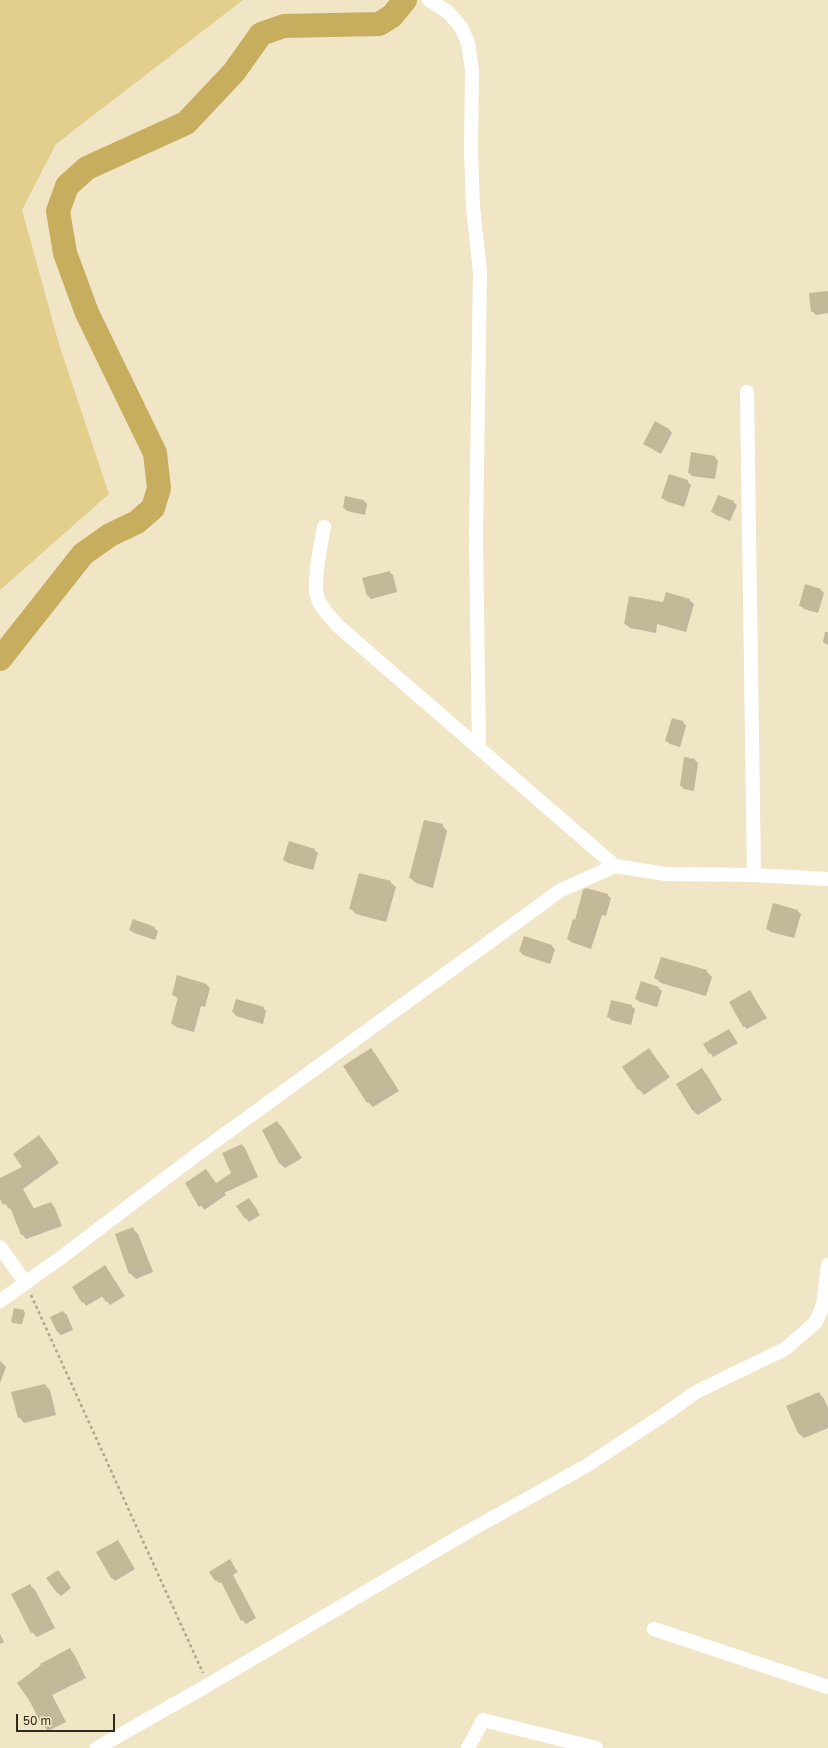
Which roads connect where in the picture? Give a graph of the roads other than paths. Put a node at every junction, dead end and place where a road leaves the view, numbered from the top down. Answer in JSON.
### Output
{"nodes":[{"id":1,"x":429,"y":0,"type":"edge"},
{"id":2,"x":747,"y":392,"type":"dead end"},
{"id":3,"x":324,"y":527,"type":"dead end"},
{"id":4,"x":479,"y":748,"type":"junction"},
{"id":5,"x":615,"y":866,"type":"junction"},
{"id":6,"x":754,"y":875,"type":"junction"},
{"id":7,"x":828,"y":879,"type":"edge"},
{"id":8,"x":0,"y":1248,"type":"edge"},
{"id":9,"x":828,"y":1265,"type":"edge"},
{"id":10,"x":25,"y":1282,"type":"junction"},
{"id":11,"x":0,"y":1301,"type":"edge"},
{"id":12,"x":654,"y":1629,"type":"dead end"},
{"id":13,"x":828,"y":1687,"type":"edge"},
{"id":14,"x":97,"y":1748,"type":"edge"},
{"id":15,"x":468,"y":1748,"type":"edge"},
{"id":16,"x":596,"y":1748,"type":"edge"}],
"edges":[{"from":1,"to":4,"type":"street"},
{"from":2,"to":6,"type":"street"},
{"from":3,"to":4,"type":"street"},
{"from":4,"to":5,"type":"street"},
{"from":5,"to":6,"type":"street"},
{"from":5,"to":10,"type":"street"},
{"from":6,"to":7,"type":"street"},
{"from":8,"to":10,"type":"street"},
{"from":9,"to":14,"type":"street"},
{"from":10,"to":11,"type":"street"},
{"from":12,"to":13,"type":"street"},
{"from":15,"to":16,"type":"street"}]}
